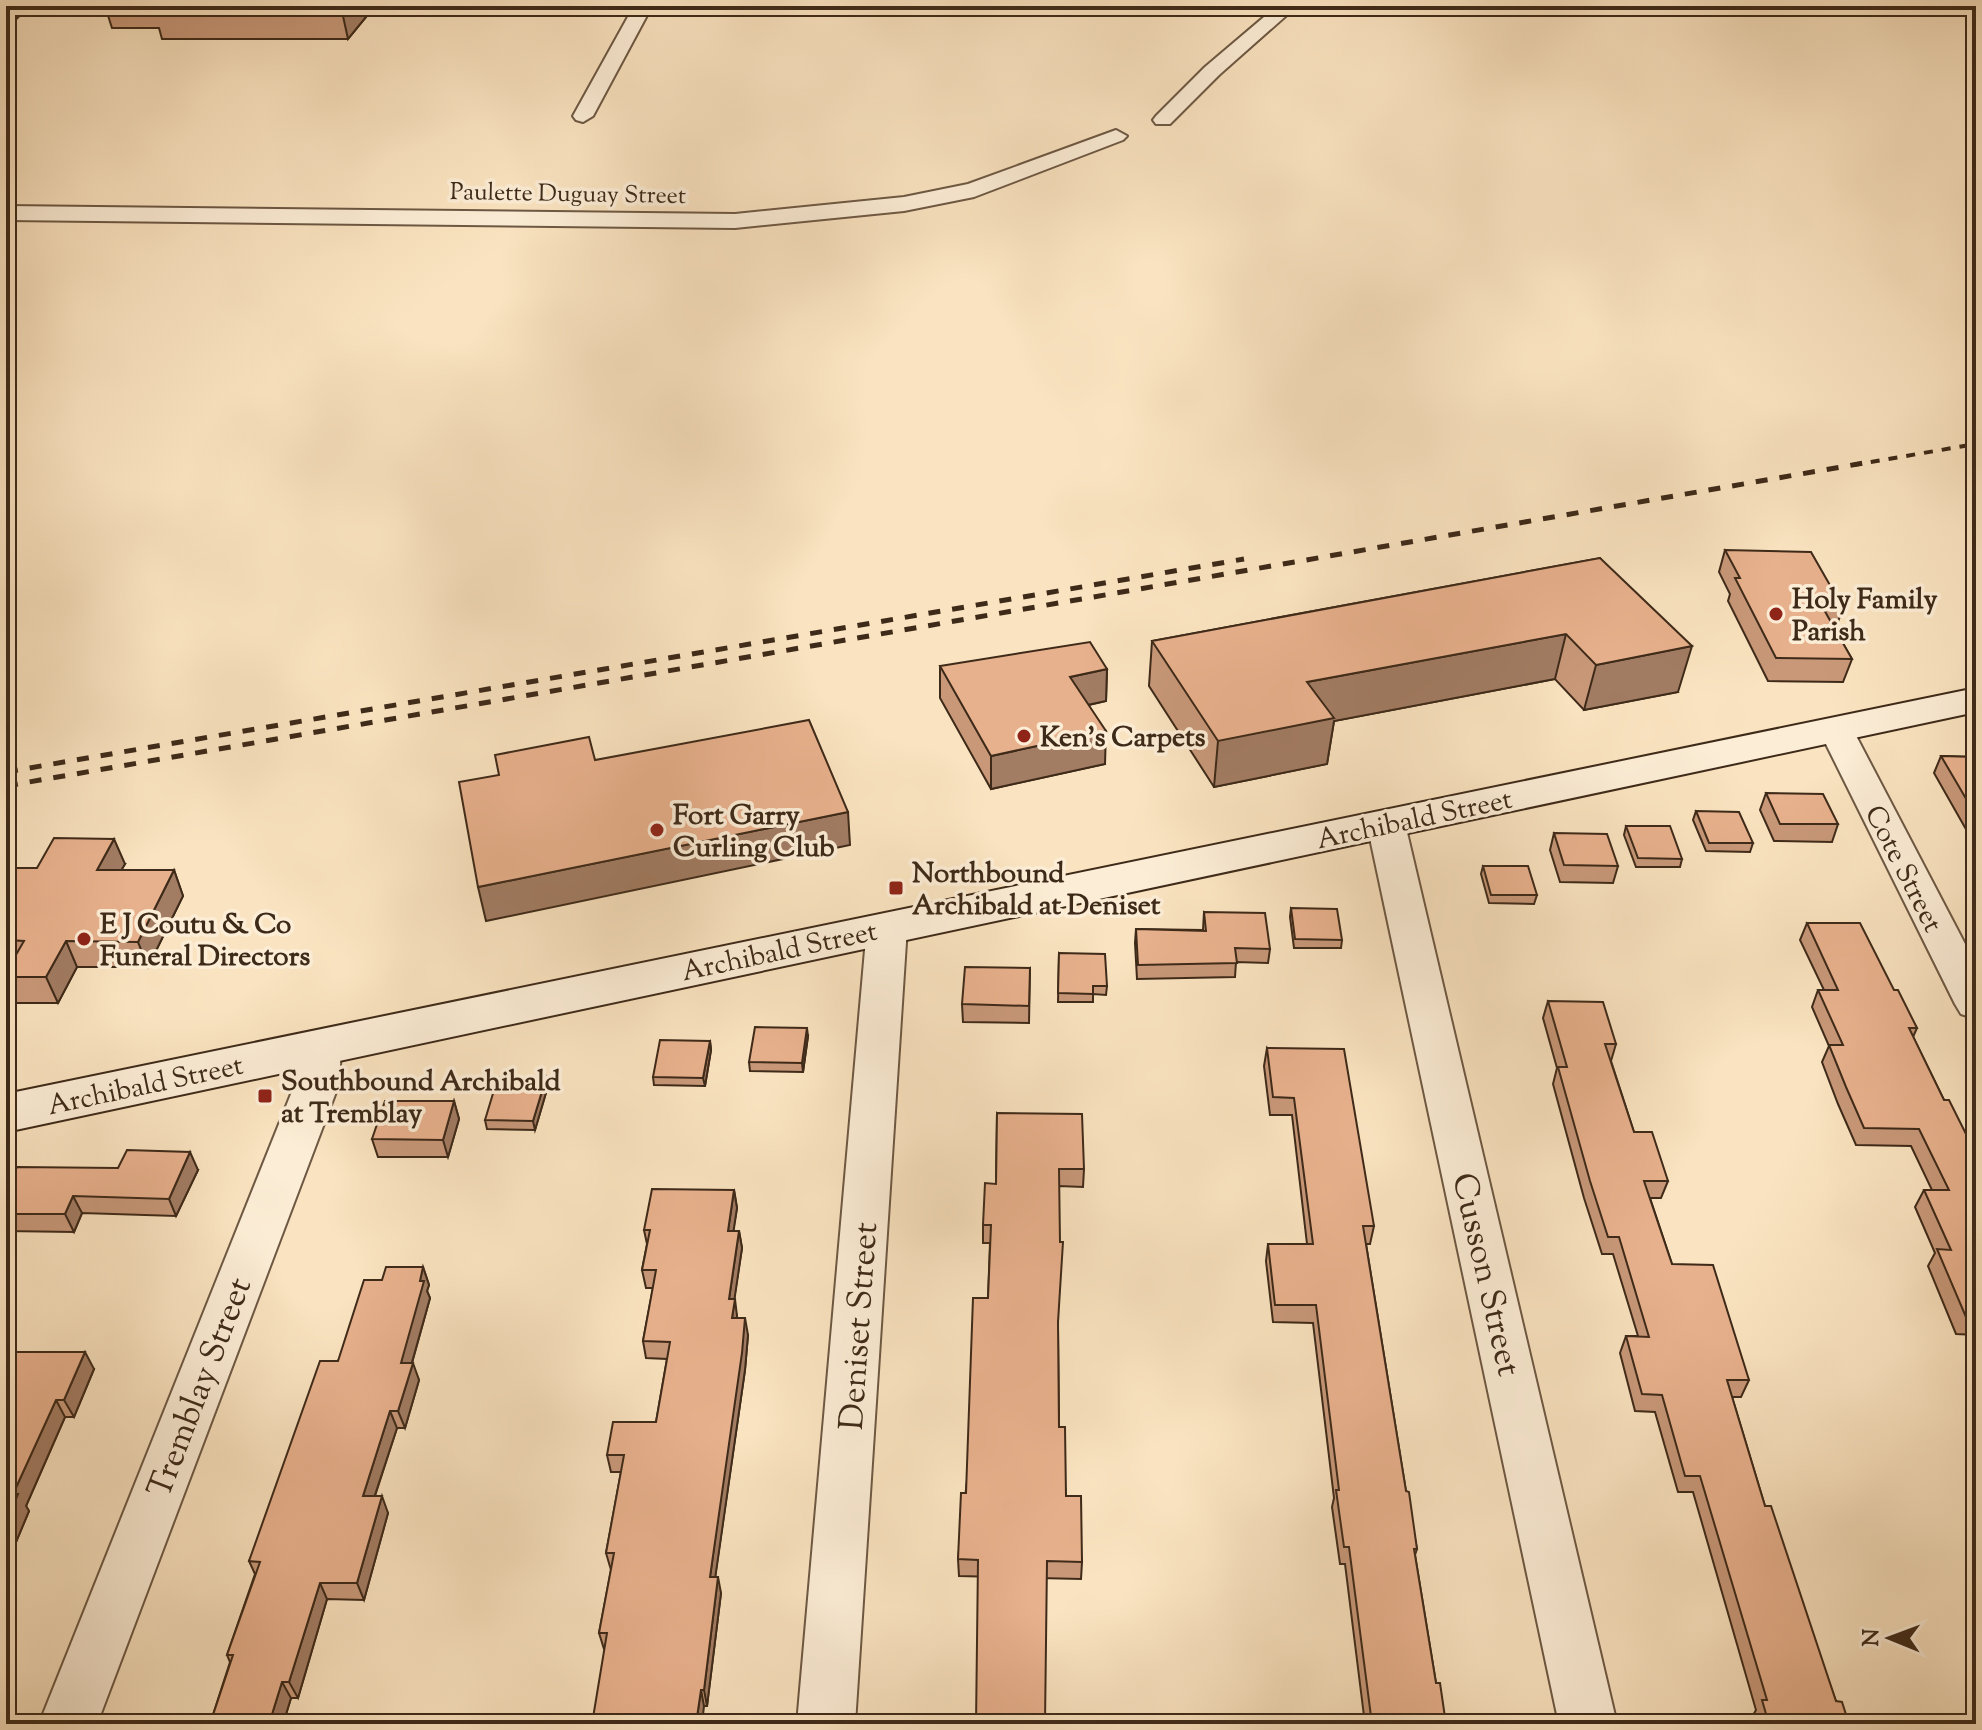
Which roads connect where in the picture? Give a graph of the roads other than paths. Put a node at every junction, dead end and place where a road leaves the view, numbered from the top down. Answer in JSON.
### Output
{"nodes":[{"id":1,"x":18,"y":6,"type":"edge"},
{"id":2,"x":643,"y":6,"type":"edge"},
{"id":3,"x":1288,"y":6,"type":"edge"},
{"id":4,"x":6,"y":15,"type":"edge"},
{"id":5,"x":583,"y":116,"type":"dead end"},
{"id":6,"x":1163,"y":120,"type":"dead end"},
{"id":7,"x":1116,"y":136,"type":"dead end"},
{"id":8,"x":6,"y":213,"type":"edge"},
{"id":9,"x":1976,"y":700,"type":"edge"},
{"id":10,"x":1836,"y":730,"type":"junction"},
{"id":11,"x":1386,"y":824,"type":"junction"},
{"id":12,"x":887,"y":927,"type":"junction"},
{"id":13,"x":1976,"y":1004,"type":"edge"},
{"id":14,"x":320,"y":1048,"type":"junction"},
{"id":15,"x":6,"y":1113,"type":"edge"},
{"id":16,"x":68,"y":1724,"type":"edge"},
{"id":17,"x":826,"y":1724,"type":"edge"},
{"id":18,"x":1588,"y":1724,"type":"edge"}],
"edges":[{"from":1,"to":4,"type":"main road"},
{"from":2,"to":5,"type":"street"},
{"from":3,"to":6,"type":"street"},
{"from":7,"to":8,"type":"street","name":"Paulette Duguay Street"},
{"from":9,"to":10,"type":"main road","name":"Archibald Street"},
{"from":10,"to":11,"type":"main road","name":"Archibald Street"},
{"from":10,"to":13,"type":"street","name":"Cote Street"},
{"from":11,"to":12,"type":"main road","name":"Archibald Street"},
{"from":11,"to":18,"type":"street","name":"Cusson Street"},
{"from":12,"to":14,"type":"main road","name":"Archibald Street"},
{"from":12,"to":17,"type":"street","name":"Deniset Street"},
{"from":14,"to":15,"type":"main road","name":"Archibald Street"},
{"from":14,"to":16,"type":"street","name":"Tremblay Street"}]}
